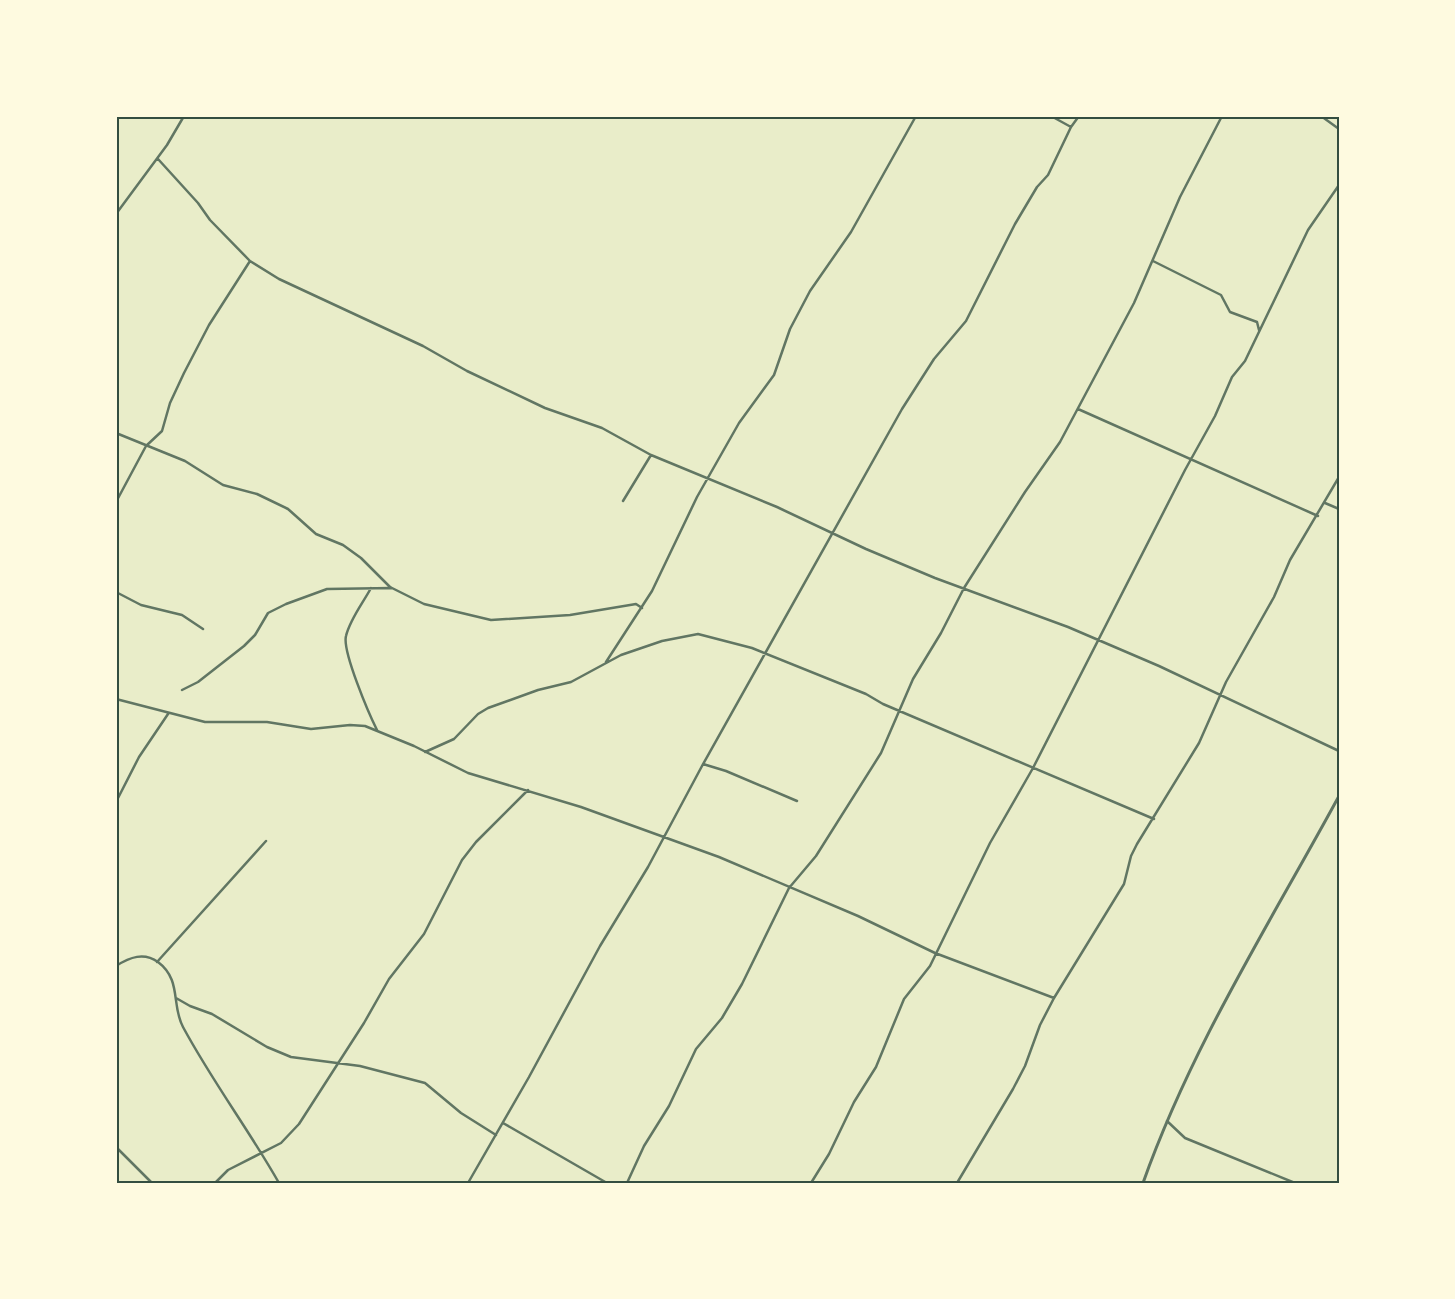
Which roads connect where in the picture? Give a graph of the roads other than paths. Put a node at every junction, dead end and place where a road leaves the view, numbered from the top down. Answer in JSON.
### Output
{"nodes":[{"id":1,"x":184,"y":116,"type":"edge"},
{"id":2,"x":916,"y":116,"type":"edge"},
{"id":3,"x":1051,"y":116,"type":"edge"},
{"id":4,"x":1079,"y":116,"type":"edge"},
{"id":5,"x":1222,"y":116,"type":"edge"},
{"id":6,"x":1321,"y":116,"type":"edge"},
{"id":7,"x":1071,"y":127,"type":"junction"},
{"id":8,"x":1339,"y":129,"type":"edge"},
{"id":9,"x":158,"y":159,"type":"junction"},
{"id":10,"x":1339,"y":185,"type":"edge"},
{"id":11,"x":116,"y":214,"type":"edge"},
{"id":12,"x":250,"y":261,"type":"junction"},
{"id":13,"x":1153,"y":261,"type":"junction"},
{"id":14,"x":1259,"y":332,"type":"junction"},
{"id":15,"x":1078,"y":409,"type":"junction"},
{"id":16,"x":116,"y":433,"type":"edge"},
{"id":17,"x":146,"y":446,"type":"junction"},
{"id":18,"x":651,"y":455,"type":"junction"},
{"id":19,"x":1191,"y":460,"type":"junction"},
{"id":20,"x":1339,"y":476,"type":"edge"},
{"id":21,"x":709,"y":478,"type":"junction"},
{"id":22,"x":623,"y":500,"type":"dead end"},
{"id":23,"x":116,"y":502,"type":"edge"},
{"id":24,"x":1325,"y":503,"type":"junction"},
{"id":25,"x":1339,"y":509,"type":"edge"},
{"id":26,"x":1318,"y":516,"type":"junction"},
{"id":27,"x":834,"y":533,"type":"junction"},
{"id":28,"x":372,"y":588,"type":"junction"},
{"id":29,"x":392,"y":588,"type":"junction"},
{"id":30,"x":964,"y":588,"type":"junction"},
{"id":31,"x":116,"y":592,"type":"edge"},
{"id":32,"x":642,"y":608,"type":"junction"},
{"id":33,"x":203,"y":629,"type":"dead end"},
{"id":34,"x":1098,"y":640,"type":"junction"},
{"id":35,"x":765,"y":653,"type":"junction"},
{"id":36,"x":605,"y":663,"type":"junction"},
{"id":37,"x":182,"y":690,"type":"dead end"},
{"id":38,"x":1220,"y":695,"type":"junction"},
{"id":39,"x":116,"y":699,"type":"edge"},
{"id":40,"x":898,"y":710,"type":"junction"},
{"id":41,"x":168,"y":714,"type":"junction"},
{"id":42,"x":377,"y":732,"type":"junction"},
{"id":43,"x":1339,"y":751,"type":"edge"},
{"id":44,"x":425,"y":752,"type":"junction"},
{"id":45,"x":703,"y":764,"type":"junction"},
{"id":46,"x":1033,"y":768,"type":"junction"},
{"id":47,"x":528,"y":790,"type":"junction"},
{"id":48,"x":1339,"y":796,"type":"edge"},
{"id":49,"x":797,"y":801,"type":"dead end"},
{"id":50,"x":116,"y":802,"type":"edge"},
{"id":51,"x":1154,"y":819,"type":"junction"},
{"id":52,"x":664,"y":839,"type":"junction"},
{"id":53,"x":266,"y":841,"type":"dead end"},
{"id":54,"x":790,"y":888,"type":"junction"},
{"id":55,"x":935,"y":953,"type":"junction"},
{"id":56,"x":157,"y":962,"type":"junction"},
{"id":57,"x":116,"y":966,"type":"edge"},
{"id":58,"x":176,"y":998,"type":"junction"},
{"id":59,"x":1054,"y":998,"type":"junction"},
{"id":60,"x":339,"y":1062,"type":"junction"},
{"id":61,"x":1167,"y":1121,"type":"junction"},
{"id":62,"x":502,"y":1123,"type":"junction"},
{"id":63,"x":496,"y":1135,"type":"junction"},
{"id":64,"x":116,"y":1148,"type":"edge"},
{"id":65,"x":262,"y":1152,"type":"junction"},
{"id":66,"x":152,"y":1183,"type":"edge"},
{"id":67,"x":215,"y":1183,"type":"edge"},
{"id":68,"x":279,"y":1183,"type":"edge"},
{"id":69,"x":468,"y":1183,"type":"edge"},
{"id":70,"x":607,"y":1183,"type":"edge"},
{"id":71,"x":627,"y":1183,"type":"edge"},
{"id":72,"x":811,"y":1183,"type":"edge"},
{"id":73,"x":957,"y":1183,"type":"edge"},
{"id":74,"x":1143,"y":1183,"type":"edge"},
{"id":75,"x":1295,"y":1183,"type":"edge"}],
"edges":[{"from":1,"to":9,"type":"street"},
{"from":2,"to":21,"type":"street"},
{"from":3,"to":7,"type":"street"},
{"from":4,"to":7,"type":"street"},
{"from":5,"to":13,"type":"street"},
{"from":6,"to":8,"type":"street"},
{"from":7,"to":27,"type":"street"},
{"from":9,"to":11,"type":"street"},
{"from":9,"to":12,"type":"street"},
{"from":10,"to":14,"type":"street"},
{"from":12,"to":17,"type":"street"},
{"from":12,"to":18,"type":"street"},
{"from":13,"to":14,"type":"street"},
{"from":13,"to":15,"type":"street"},
{"from":14,"to":19,"type":"street"},
{"from":15,"to":19,"type":"street"},
{"from":15,"to":30,"type":"street"},
{"from":16,"to":17,"type":"street"},
{"from":17,"to":23,"type":"street"},
{"from":17,"to":29,"type":"street"},
{"from":18,"to":21,"type":"street"},
{"from":18,"to":22,"type":"street"},
{"from":19,"to":26,"type":"street"},
{"from":19,"to":34,"type":"street"},
{"from":20,"to":24,"type":"street"},
{"from":21,"to":27,"type":"street"},
{"from":21,"to":32,"type":"street"},
{"from":24,"to":25,"type":"street"},
{"from":24,"to":26,"type":"street"},
{"from":26,"to":38,"type":"street"},
{"from":27,"to":30,"type":"street"},
{"from":27,"to":35,"type":"street"},
{"from":28,"to":29,"type":"street"},
{"from":28,"to":37,"type":"street"},
{"from":28,"to":42,"type":"street"},
{"from":29,"to":32,"type":"street"},
{"from":30,"to":34,"type":"street"},
{"from":30,"to":40,"type":"street"},
{"from":31,"to":33,"type":"street"},
{"from":32,"to":36,"type":"street"},
{"from":34,"to":38,"type":"street"},
{"from":34,"to":46,"type":"street"},
{"from":35,"to":36,"type":"street"},
{"from":35,"to":40,"type":"street"},
{"from":35,"to":45,"type":"street"},
{"from":36,"to":44,"type":"street"},
{"from":38,"to":43,"type":"street"},
{"from":38,"to":51,"type":"street"},
{"from":39,"to":41,"type":"street"},
{"from":40,"to":46,"type":"street"},
{"from":40,"to":54,"type":"street"},
{"from":41,"to":42,"type":"street"},
{"from":41,"to":50,"type":"street"},
{"from":42,"to":44,"type":"street"},
{"from":44,"to":47,"type":"street"},
{"from":45,"to":49,"type":"street"},
{"from":45,"to":52,"type":"street"},
{"from":46,"to":51,"type":"street"},
{"from":46,"to":55,"type":"street"},
{"from":47,"to":52,"type":"street"},
{"from":47,"to":60,"type":"street"},
{"from":48,"to":61,"type":"street"},
{"from":51,"to":59,"type":"street"},
{"from":52,"to":54,"type":"street"},
{"from":52,"to":62,"type":"street"},
{"from":53,"to":56,"type":"street"},
{"from":54,"to":55,"type":"street"},
{"from":54,"to":71,"type":"street"},
{"from":55,"to":59,"type":"street"},
{"from":55,"to":72,"type":"street"},
{"from":56,"to":57,"type":"street"},
{"from":56,"to":58,"type":"street"},
{"from":58,"to":60,"type":"street"},
{"from":58,"to":65,"type":"street"},
{"from":59,"to":73,"type":"street"},
{"from":60,"to":63,"type":"street"},
{"from":60,"to":65,"type":"street"},
{"from":61,"to":74,"type":"street"},
{"from":61,"to":75,"type":"street"},
{"from":62,"to":63,"type":"street"},
{"from":62,"to":70,"type":"street"},
{"from":63,"to":69,"type":"street"},
{"from":64,"to":66,"type":"street"},
{"from":65,"to":67,"type":"street"},
{"from":65,"to":68,"type":"street"}]}
